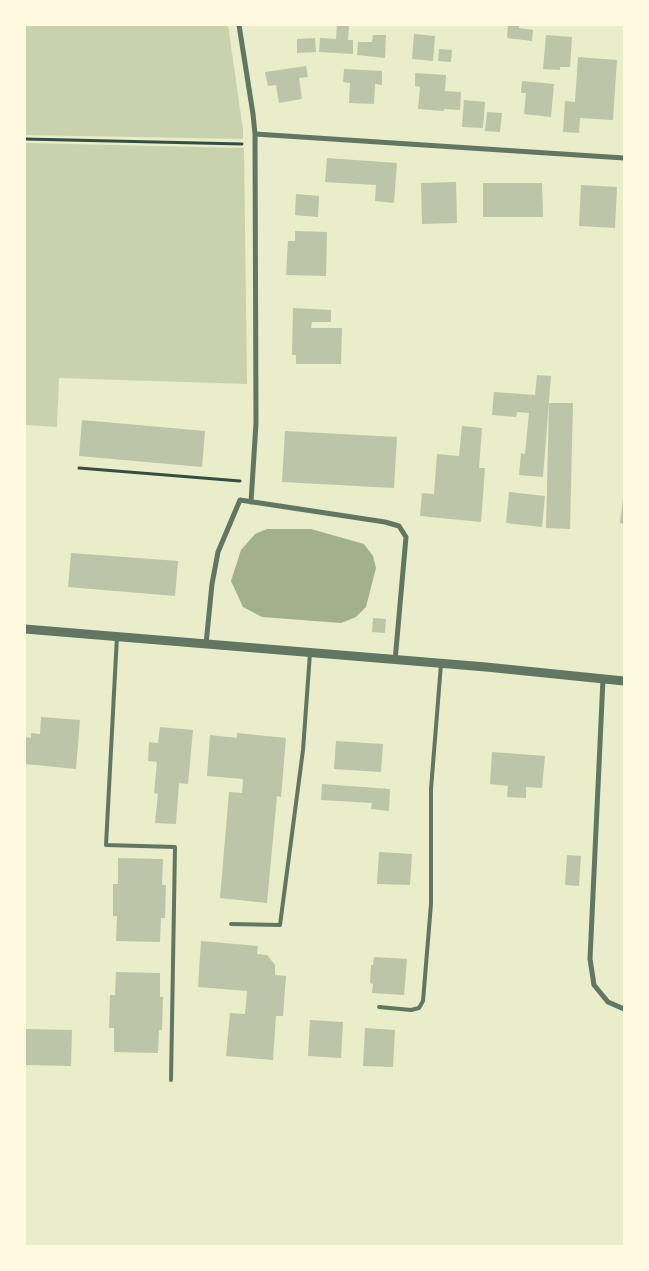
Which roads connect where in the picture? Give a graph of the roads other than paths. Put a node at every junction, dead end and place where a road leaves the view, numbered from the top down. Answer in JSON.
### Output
{"nodes":[{"id":1,"x":239,"y":25,"type":"edge"},
{"id":2,"x":255,"y":134,"type":"junction"},
{"id":3,"x":624,"y":158,"type":"edge"},
{"id":4,"x":251,"y":502,"type":"junction"},
{"id":5,"x":25,"y":629,"type":"edge"},
{"id":6,"x":116,"y":636,"type":"junction"},
{"id":7,"x":206,"y":644,"type":"junction"},
{"id":8,"x":310,"y":653,"type":"junction"},
{"id":9,"x":395,"y":661,"type":"junction"},
{"id":10,"x":441,"y":664,"type":"junction"},
{"id":11,"x":603,"y":679,"type":"junction"},
{"id":12,"x":624,"y":681,"type":"edge"},
{"id":13,"x":231,"y":924,"type":"dead end"},
{"id":14,"x":379,"y":1007,"type":"dead end"},
{"id":15,"x":624,"y":1009,"type":"edge"},
{"id":16,"x":171,"y":1080,"type":"dead end"}],
"edges":[{"from":1,"to":2,"type":"street"},
{"from":2,"to":3,"type":"street"},
{"from":2,"to":4,"type":"street"},
{"from":4,"to":7,"type":"street"},
{"from":4,"to":9,"type":"street"},
{"from":5,"to":6,"type":"street"},
{"from":6,"to":7,"type":"street"},
{"from":6,"to":16,"type":"lane"},
{"from":7,"to":8,"type":"street"},
{"from":8,"to":9,"type":"street"},
{"from":8,"to":13,"type":"lane"},
{"from":9,"to":10,"type":"street"},
{"from":10,"to":11,"type":"street"},
{"from":10,"to":14,"type":"lane"},
{"from":11,"to":12,"type":"street"},
{"from":11,"to":15,"type":"street"}]}
